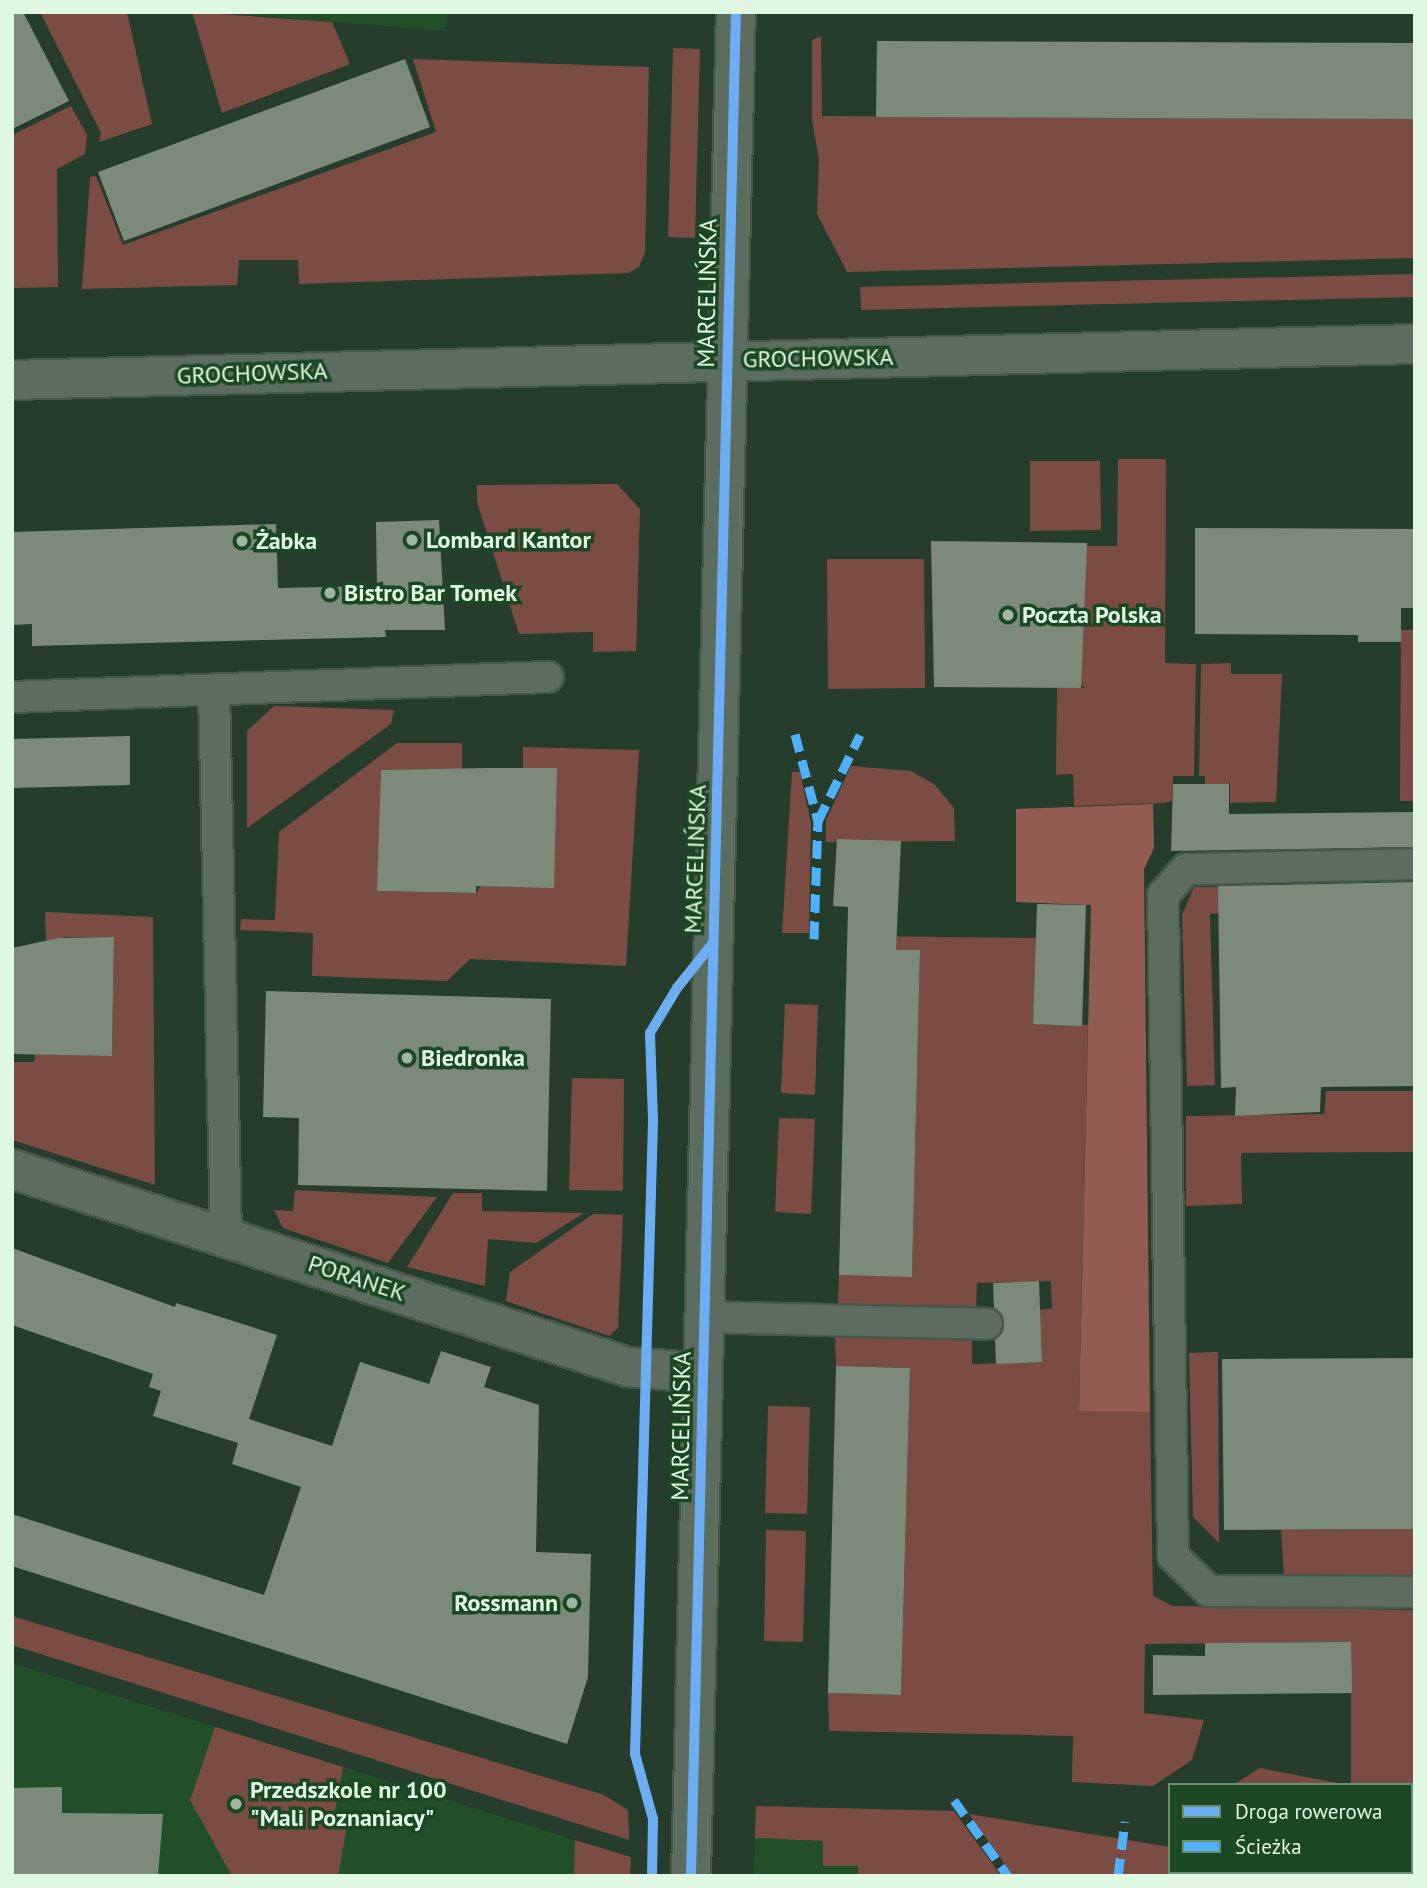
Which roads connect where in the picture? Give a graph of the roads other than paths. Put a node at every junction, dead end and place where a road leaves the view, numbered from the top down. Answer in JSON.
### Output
{"nodes":[{"id":1,"x":736,"y":12,"type":"edge"},
{"id":2,"x":1415,"y":344,"type":"edge"},
{"id":3,"x":727,"y":360,"type":"junction"},
{"id":4,"x":12,"y":380,"type":"edge"},
{"id":5,"x":548,"y":677,"type":"dead end"},
{"id":6,"x":214,"y":691,"type":"junction"},
{"id":7,"x":12,"y":697,"type":"edge"},
{"id":8,"x":1415,"y":864,"type":"edge"},
{"id":9,"x":12,"y":1169,"type":"edge"},
{"id":10,"x":226,"y":1235,"type":"junction"},
{"id":11,"x":705,"y":1317,"type":"junction"},
{"id":12,"x":987,"y":1324,"type":"dead end"},
{"id":13,"x":704,"y":1373,"type":"junction"},
{"id":14,"x":1415,"y":1592,"type":"edge"},
{"id":15,"x":691,"y":1876,"type":"edge"}],
"edges":[{"from":1,"to":3,"type":"street","name":"MARCELIŃSKA"},
{"from":2,"to":3,"type":"street","name":"GROCHOWSKA"},
{"from":3,"to":4,"type":"street","name":"GROCHOWSKA"},
{"from":3,"to":11,"type":"street","name":"MARCELIŃSKA"},
{"from":5,"to":6,"type":"lane"},
{"from":6,"to":7,"type":"lane"},
{"from":6,"to":10,"type":"lane"},
{"from":8,"to":14,"type":"lane"},
{"from":9,"to":10,"type":"street","name":"PORANEK"},
{"from":10,"to":13,"type":"street","name":"PORANEK"},
{"from":11,"to":12,"type":"lane"},
{"from":11,"to":13,"type":"street","name":"MARCELIŃSKA"},
{"from":13,"to":15,"type":"street","name":"MARCELIŃSKA"}]}
